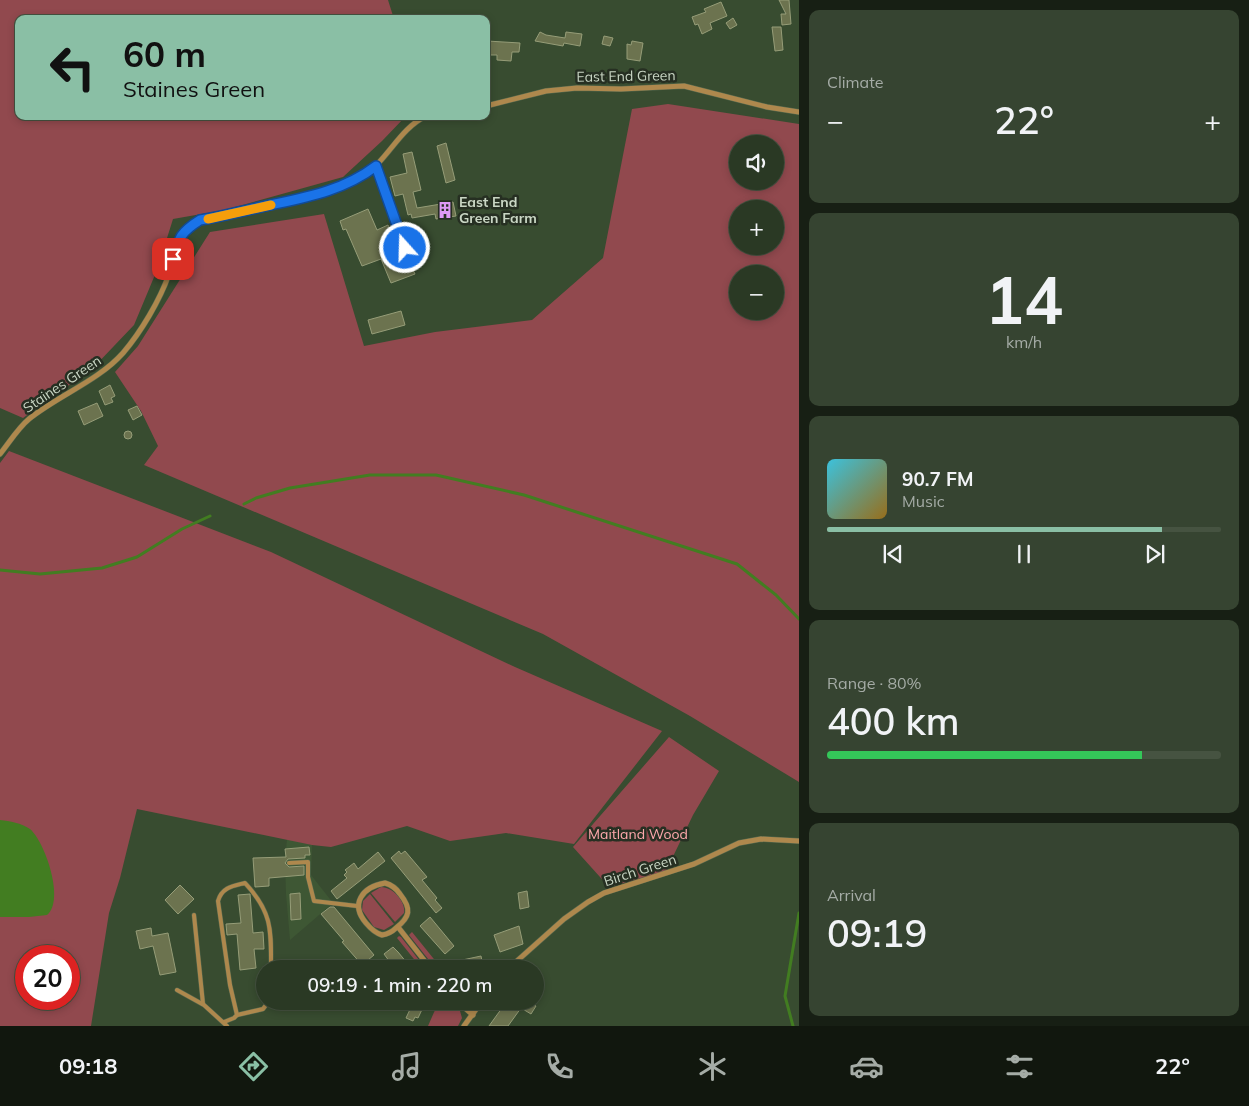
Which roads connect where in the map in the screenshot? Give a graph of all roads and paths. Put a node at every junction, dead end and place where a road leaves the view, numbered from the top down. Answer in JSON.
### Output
{"nodes":[{"id":1,"x":490,"y":105,"type":"edge"},
{"id":2,"x":799,"y":112,"type":"edge"},
{"id":3,"x":420,"y":120,"type":"edge"},
{"id":4,"x":376,"y":166,"type":"junction"},
{"id":5,"x":405,"y":248,"type":"dead end"},
{"id":6,"x":0,"y":454,"type":"edge"},
{"id":7,"x":799,"y":841,"type":"edge"},
{"id":8,"x":289,"y":863,"type":"dead end"},
{"id":9,"x":357,"y":906,"type":"junction"},
{"id":10,"x":194,"y":915,"type":"dead end"},
{"id":11,"x":398,"y":927,"type":"junction"},
{"id":12,"x":271,"y":960,"type":"edge"},
{"id":13,"x":424,"y":960,"type":"edge"},
{"id":14,"x":518,"y":960,"type":"edge"},
{"id":15,"x":176,"y":990,"type":"dead end"},
{"id":16,"x":202,"y":1004,"type":"junction"},
{"id":17,"x":256,"y":1010,"type":"edge"},
{"id":18,"x":467,"y":1010,"type":"edge"},
{"id":19,"x":476,"y":1010,"type":"edge"},
{"id":20,"x":237,"y":1015,"type":"junction"},
{"id":21,"x":472,"y":1015,"type":"junction"},
{"id":22,"x":224,"y":1022,"type":"junction"},
{"id":23,"x":227,"y":1026,"type":"edge"},
{"id":24,"x":464,"y":1026,"type":"edge"}],
"edges":[{"from":1,"to":2,"type":"street","name":"East End Green"},
{"from":3,"to":4,"type":"street","name":"Staines Green"},
{"from":4,"to":5,"type":"lane"},
{"from":4,"to":6,"type":"street","name":"Staines Green"},
{"from":7,"to":14,"type":"street","name":"Birch Green"},
{"from":8,"to":9,"type":"lane"},
{"from":9,"to":11,"type":"street"},
{"from":9,"to":11,"type":"street"},
{"from":10,"to":16,"type":"lane"},
{"from":11,"to":13,"type":"street"},
{"from":12,"to":20,"type":"lane"},
{"from":15,"to":16,"type":"lane"},
{"from":16,"to":22,"type":"lane"},
{"from":17,"to":20,"type":"lane"},
{"from":18,"to":21,"type":"street"},
{"from":19,"to":21,"type":"street"},
{"from":20,"to":22,"type":"lane"},
{"from":21,"to":24,"type":"street"},
{"from":22,"to":23,"type":"lane"}]}
